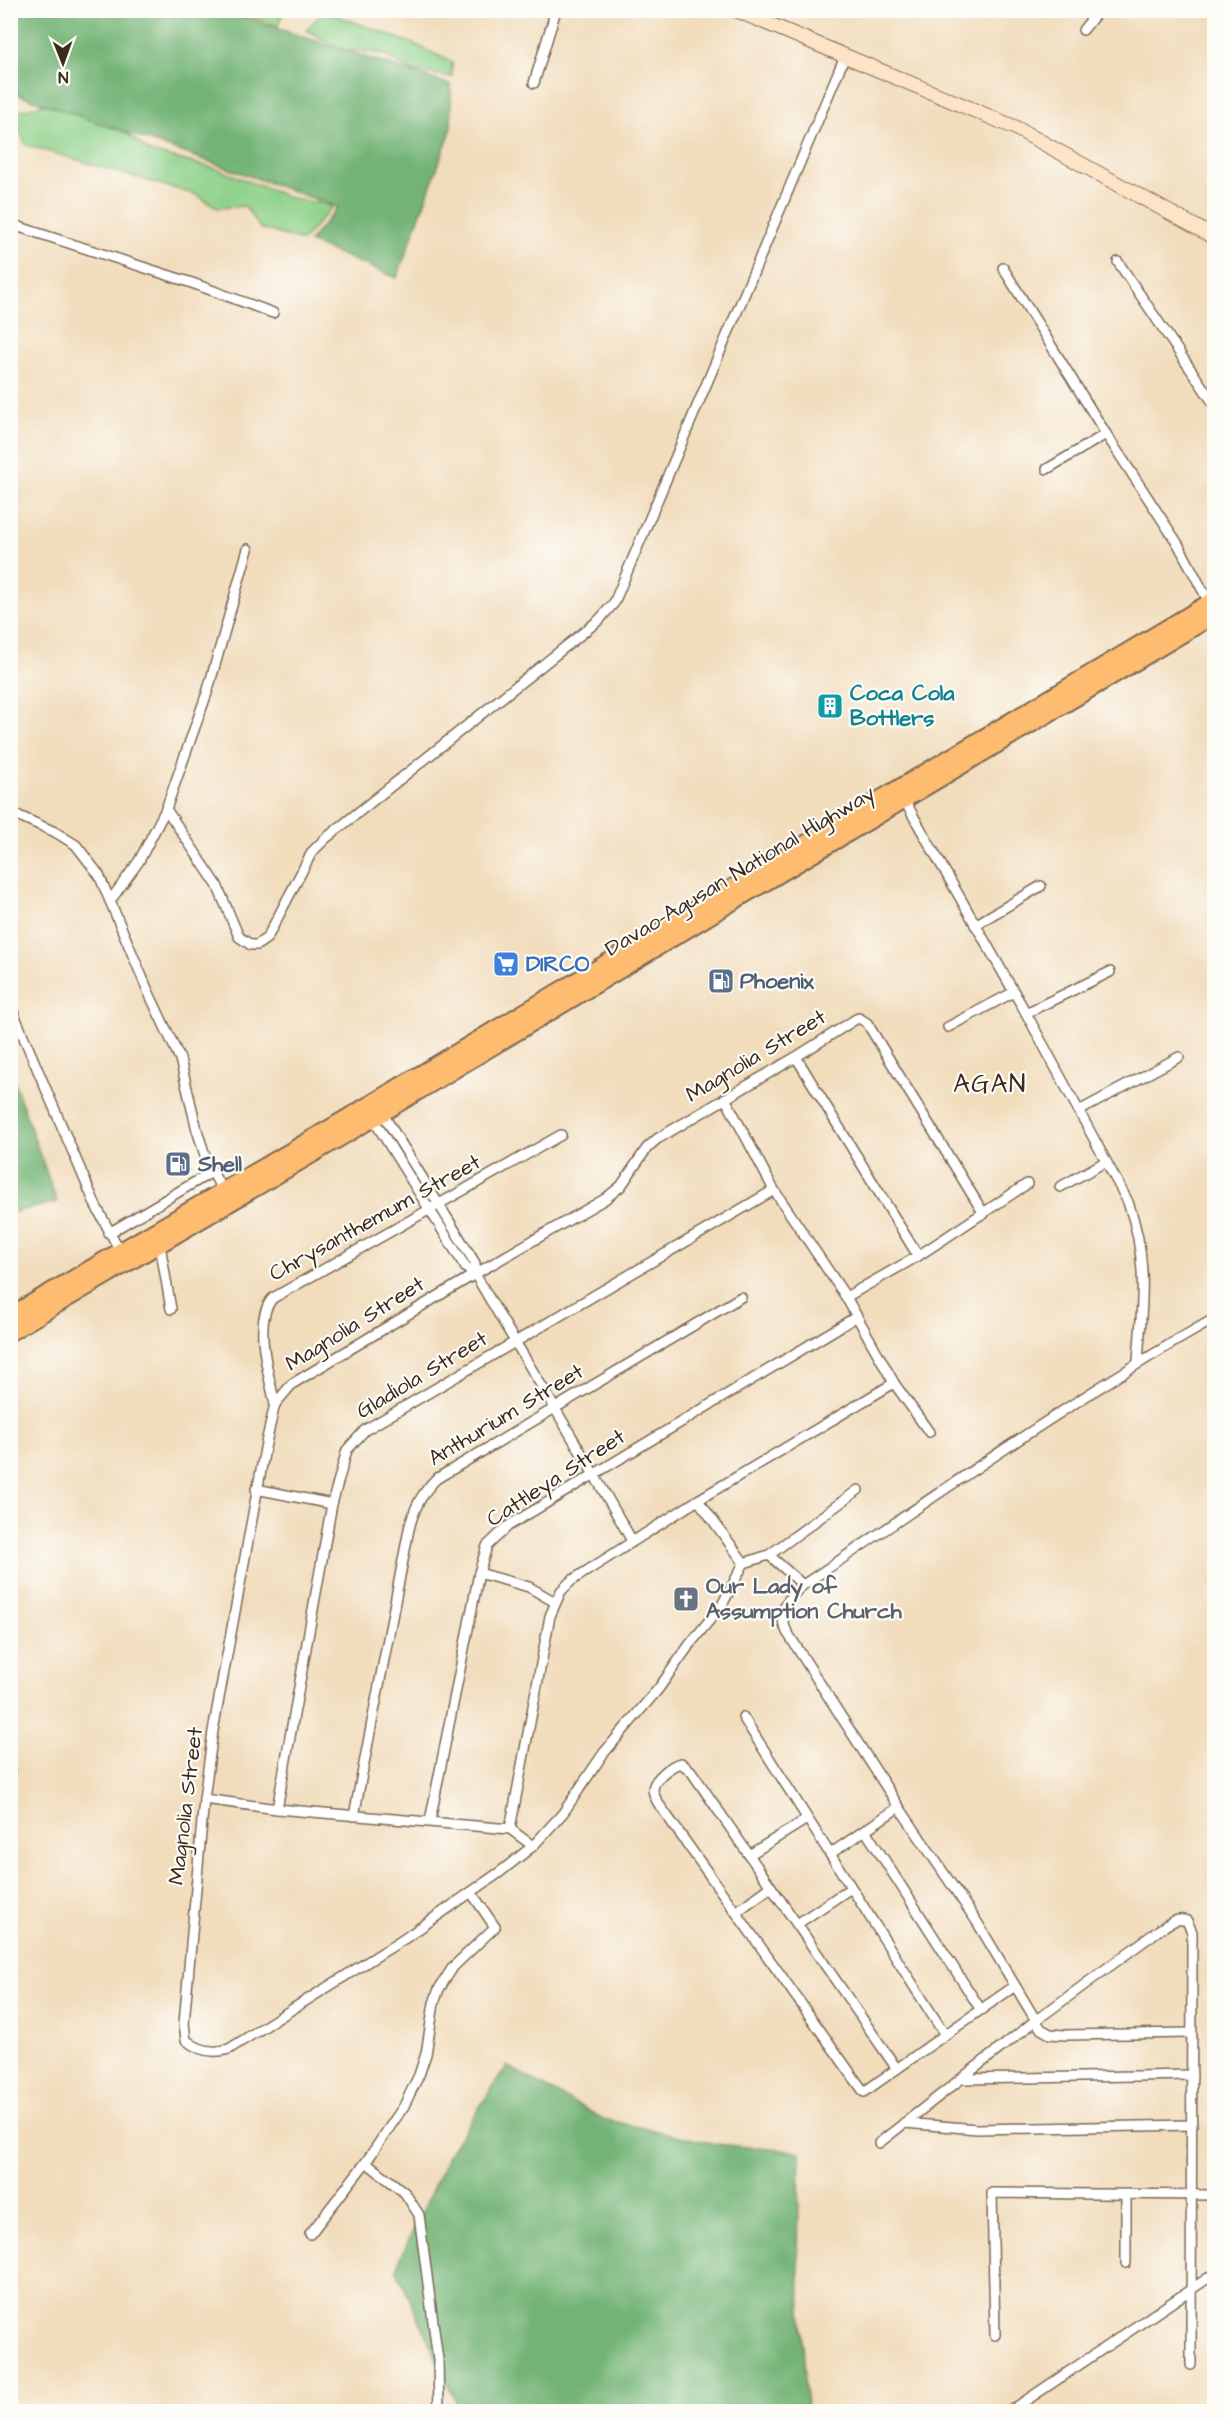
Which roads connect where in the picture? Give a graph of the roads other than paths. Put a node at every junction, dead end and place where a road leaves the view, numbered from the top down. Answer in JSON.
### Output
{"nodes":[{"id":1,"x":556,"y":10,"type":"edge"},
{"id":2,"x":736,"y":10,"type":"edge"},
{"id":3,"x":1099,"y":10,"type":"edge"},
{"id":4,"x":1083,"y":30,"type":"dead end"},
{"id":5,"x":845,"y":56,"type":"junction"},
{"id":6,"x":534,"y":83,"type":"dead end"},
{"id":7,"x":10,"y":224,"type":"edge"},
{"id":8,"x":1215,"y":237,"type":"edge"},
{"id":9,"x":1118,"y":262,"type":"dead end"},
{"id":10,"x":1003,"y":268,"type":"dead end"},
{"id":11,"x":273,"y":313,"type":"dead end"},
{"id":12,"x":1215,"y":404,"type":"edge"},
{"id":13,"x":1106,"y":434,"type":"junction"},
{"id":14,"x":1047,"y":470,"type":"dead end"},
{"id":15,"x":248,"y":549,"type":"dead end"},
{"id":16,"x":1213,"y":608,"type":"edge"},
{"id":17,"x":901,"y":794,"type":"junction"},
{"id":18,"x":166,"y":808,"type":"junction"},
{"id":19,"x":10,"y":812,"type":"edge"},
{"id":20,"x":1041,"y":886,"type":"dead end"},
{"id":21,"x":110,"y":901,"type":"junction"},
{"id":22,"x":975,"y":926,"type":"junction"},
{"id":23,"x":1110,"y":972,"type":"dead end"},
{"id":24,"x":1014,"y":992,"type":"junction"},
{"id":25,"x":10,"y":1005,"type":"edge"},
{"id":26,"x":1026,"y":1013,"type":"junction"},
{"id":27,"x":948,"y":1027,"type":"dead end"},
{"id":28,"x":796,"y":1057,"type":"junction"},
{"id":29,"x":1179,"y":1057,"type":"dead end"},
{"id":30,"x":724,"y":1098,"type":"junction"},
{"id":31,"x":374,"y":1110,"type":"junction"},
{"id":32,"x":1078,"y":1111,"type":"junction"},
{"id":33,"x":561,"y":1135,"type":"dead end"},
{"id":34,"x":1106,"y":1162,"type":"junction"},
{"id":35,"x":212,"y":1172,"type":"junction"},
{"id":36,"x":1027,"y":1184,"type":"dead end"},
{"id":37,"x":1060,"y":1187,"type":"dead end"},
{"id":38,"x":774,"y":1190,"type":"junction"},
{"id":39,"x":226,"y":1197,"type":"junction"},
{"id":40,"x":440,"y":1206,"type":"junction"},
{"id":41,"x":430,"y":1211,"type":"junction"},
{"id":42,"x":984,"y":1214,"type":"junction"},
{"id":43,"x":109,"y":1233,"type":"junction"},
{"id":44,"x":160,"y":1245,"type":"junction"},
{"id":45,"x":120,"y":1251,"type":"junction"},
{"id":46,"x":918,"y":1256,"type":"junction"},
{"id":47,"x":475,"y":1274,"type":"junction"},
{"id":48,"x":741,"y":1297,"type":"dead end"},
{"id":49,"x":846,"y":1297,"type":"junction"},
{"id":50,"x":171,"y":1309,"type":"dead end"},
{"id":51,"x":10,"y":1316,"type":"edge"},
{"id":52,"x":856,"y":1317,"type":"junction"},
{"id":53,"x":1215,"y":1318,"type":"edge"},
{"id":54,"x":10,"y":1332,"type":"edge"},
{"id":55,"x":515,"y":1342,"type":"junction"},
{"id":56,"x":1138,"y":1362,"type":"junction"},
{"id":57,"x":894,"y":1383,"type":"junction"},
{"id":58,"x":275,"y":1404,"type":"junction"},
{"id":59,"x":554,"y":1409,"type":"junction"},
{"id":60,"x":929,"y":1432,"type":"dead end"},
{"id":61,"x":595,"y":1474,"type":"junction"},
{"id":62,"x":256,"y":1489,"type":"junction"},
{"id":63,"x":858,"y":1490,"type":"dead end"},
{"id":64,"x":698,"y":1500,"type":"junction"},
{"id":65,"x":332,"y":1504,"type":"junction"},
{"id":66,"x":632,"y":1541,"type":"junction"},
{"id":67,"x":769,"y":1555,"type":"junction"},
{"id":68,"x":744,"y":1563,"type":"junction"},
{"id":69,"x":479,"y":1573,"type":"junction"},
{"id":70,"x":803,"y":1585,"type":"junction"},
{"id":71,"x":555,"y":1602,"type":"junction"},
{"id":72,"x":742,"y":1717,"type":"dead end"},
{"id":73,"x":10,"y":1769,"type":"edge"},
{"id":74,"x":10,"y":1781,"type":"edge"},
{"id":75,"x":204,"y":1799,"type":"junction"},
{"id":76,"x":899,"y":1807,"type":"junction"},
{"id":77,"x":277,"y":1809,"type":"junction"},
{"id":78,"x":354,"y":1816,"type":"junction"},
{"id":79,"x":807,"y":1819,"type":"junction"},
{"id":80,"x":430,"y":1821,"type":"junction"},
{"id":81,"x":510,"y":1829,"type":"junction"},
{"id":82,"x":865,"y":1830,"type":"junction"},
{"id":83,"x":533,"y":1846,"type":"junction"},
{"id":84,"x":830,"y":1854,"type":"junction"},
{"id":85,"x":749,"y":1855,"type":"junction"},
{"id":86,"x":771,"y":1887,"type":"junction"},
{"id":87,"x":851,"y":1888,"type":"junction"},
{"id":88,"x":471,"y":1892,"type":"junction"},
{"id":89,"x":736,"y":1912,"type":"junction"},
{"id":90,"x":797,"y":1924,"type":"junction"},
{"id":91,"x":1015,"y":1986,"type":"junction"},
{"id":92,"x":981,"y":2010,"type":"junction"},
{"id":93,"x":1035,"y":2020,"type":"junction"},
{"id":94,"x":1192,"y":2033,"type":"junction"},
{"id":95,"x":945,"y":2035,"type":"junction"},
{"id":96,"x":897,"y":2069,"type":"junction"},
{"id":97,"x":1192,"y":2075,"type":"junction"},
{"id":98,"x":962,"y":2079,"type":"junction"},
{"id":99,"x":919,"y":2112,"type":"junction"},
{"id":100,"x":904,"y":2123,"type":"junction"},
{"id":101,"x":1192,"y":2125,"type":"junction"},
{"id":102,"x":926,"y":2126,"type":"junction"},
{"id":103,"x":879,"y":2143,"type":"dead end"},
{"id":104,"x":366,"y":2162,"type":"junction"},
{"id":105,"x":1126,"y":2194,"type":"junction"},
{"id":106,"x":1191,"y":2195,"type":"junction"},
{"id":107,"x":1215,"y":2195,"type":"edge"},
{"id":108,"x":310,"y":2234,"type":"dead end"},
{"id":109,"x":1126,"y":2263,"type":"dead end"},
{"id":110,"x":1215,"y":2274,"type":"edge"},
{"id":111,"x":1191,"y":2290,"type":"junction"},
{"id":112,"x":995,"y":2335,"type":"dead end"},
{"id":113,"x":1191,"y":2365,"type":"dead end"},
{"id":114,"x":439,"y":2412,"type":"edge"},
{"id":115,"x":1009,"y":2412,"type":"edge"}],
"edges":[{"from":1,"to":6,"type":"street"},
{"from":2,"to":5,"type":"main road"},
{"from":3,"to":4,"type":"street"},
{"from":5,"to":8,"type":"main road"},
{"from":5,"to":18,"type":"street"},
{"from":7,"to":11,"type":"street"},
{"from":9,"to":12,"type":"street"},
{"from":10,"to":13,"type":"street"},
{"from":13,"to":14,"type":"street"},
{"from":13,"to":16,"type":"street"},
{"from":15,"to":18,"type":"street"},
{"from":16,"to":17,"type":"highway","name":"Davao-Agusan National Highway"},
{"from":17,"to":22,"type":"street"},
{"from":17,"to":31,"type":"highway","name":"Davao-Agusan National Highway"},
{"from":18,"to":21,"type":"street"},
{"from":19,"to":21,"type":"street"},
{"from":20,"to":22,"type":"street"},
{"from":21,"to":35,"type":"street"},
{"from":22,"to":24,"type":"street"},
{"from":23,"to":26,"type":"street"},
{"from":24,"to":26,"type":"street"},
{"from":24,"to":27,"type":"street"},
{"from":25,"to":43,"type":"street"},
{"from":26,"to":32,"type":"street"},
{"from":28,"to":30,"type":"street","name":"Magnolia Street"},
{"from":28,"to":42,"type":"street","name":"Magnolia Street"},
{"from":28,"to":46,"type":"street"},
{"from":29,"to":32,"type":"street"},
{"from":30,"to":38,"type":"street"},
{"from":30,"to":47,"type":"street","name":"Magnolia Street"},
{"from":31,"to":39,"type":"highway","name":"Davao-Agusan National Highway"},
{"from":31,"to":40,"type":"street"},
{"from":31,"to":41,"type":"street"},
{"from":32,"to":34,"type":"street"},
{"from":33,"to":40,"type":"street","name":"Chrysanthemum Street"},
{"from":34,"to":37,"type":"street"},
{"from":34,"to":56,"type":"street"},
{"from":35,"to":39,"type":"street"},
{"from":35,"to":43,"type":"street"},
{"from":36,"to":42,"type":"street"},
{"from":38,"to":49,"type":"street"},
{"from":38,"to":55,"type":"street","name":"Gladiola Street"},
{"from":39,"to":44,"type":"highway","name":"Davao-Agusan National Highway"},
{"from":39,"to":45,"type":"highway","name":"Davao-Agusan National Highway"},
{"from":40,"to":41,"type":"street","name":"Chrysanthemum Street"},
{"from":40,"to":47,"type":"street"},
{"from":41,"to":47,"type":"street"},
{"from":41,"to":58,"type":"street","name":"Chrysanthemum Street"},
{"from":42,"to":46,"type":"street"},
{"from":43,"to":45,"type":"street"},
{"from":44,"to":50,"type":"street"},
{"from":44,"to":54,"type":"highway","name":"Davao-Agusan National Highway"},
{"from":45,"to":51,"type":"highway","name":"Davao-Agusan National Highway"},
{"from":46,"to":49,"type":"street"},
{"from":47,"to":55,"type":"street"},
{"from":47,"to":58,"type":"street","name":"Magnolia Street"},
{"from":48,"to":59,"type":"street","name":"Anthurium Street"},
{"from":49,"to":52,"type":"street"},
{"from":52,"to":57,"type":"street"},
{"from":52,"to":61,"type":"street","name":"Cattleya Street"},
{"from":53,"to":56,"type":"street"},
{"from":55,"to":59,"type":"street"},
{"from":55,"to":65,"type":"street","name":"Gladiola Street"},
{"from":56,"to":70,"type":"street"},
{"from":57,"to":60,"type":"street"},
{"from":57,"to":64,"type":"street"},
{"from":58,"to":62,"type":"street","name":"Magnolia Street"},
{"from":59,"to":61,"type":"street"},
{"from":59,"to":78,"type":"street","name":"Anthurium Street"},
{"from":61,"to":66,"type":"street"},
{"from":61,"to":69,"type":"street","name":"Cattleya Street"},
{"from":62,"to":65,"type":"street"},
{"from":62,"to":75,"type":"street","name":"Magnolia Street"},
{"from":63,"to":67,"type":"street"},
{"from":64,"to":66,"type":"street"},
{"from":64,"to":68,"type":"street"},
{"from":65,"to":77,"type":"street","name":"Gladiola Street"},
{"from":66,"to":71,"type":"street"},
{"from":67,"to":68,"type":"street"},
{"from":67,"to":70,"type":"street"},
{"from":68,"to":83,"type":"street"},
{"from":69,"to":71,"type":"street"},
{"from":69,"to":80,"type":"street","name":"Cattleya Street"},
{"from":70,"to":76,"type":"street"},
{"from":71,"to":81,"type":"street"},
{"from":72,"to":79,"type":"street"},
{"from":73,"to":74,"type":"street"},
{"from":75,"to":77,"type":"street"},
{"from":75,"to":88,"type":"street","name":"Magnolia Street"},
{"from":76,"to":82,"type":"street"},
{"from":76,"to":91,"type":"street"},
{"from":77,"to":78,"type":"street"},
{"from":78,"to":80,"type":"street"},
{"from":79,"to":84,"type":"street"},
{"from":79,"to":85,"type":"street"},
{"from":80,"to":81,"type":"street"},
{"from":81,"to":83,"type":"street"},
{"from":82,"to":84,"type":"street"},
{"from":82,"to":92,"type":"street"},
{"from":83,"to":88,"type":"street"},
{"from":84,"to":87,"type":"street"},
{"from":85,"to":86,"type":"street"},
{"from":85,"to":89,"type":"street"},
{"from":86,"to":89,"type":"street"},
{"from":86,"to":90,"type":"street"},
{"from":87,"to":90,"type":"street"},
{"from":87,"to":95,"type":"street"},
{"from":88,"to":104,"type":"street"},
{"from":89,"to":96,"type":"street"},
{"from":90,"to":96,"type":"street"},
{"from":91,"to":92,"type":"street"},
{"from":91,"to":93,"type":"street"},
{"from":92,"to":95,"type":"street"},
{"from":93,"to":94,"type":"street"},
{"from":93,"to":94,"type":"street"},
{"from":93,"to":98,"type":"street"},
{"from":94,"to":97,"type":"street"},
{"from":95,"to":96,"type":"street"},
{"from":97,"to":98,"type":"street"},
{"from":97,"to":101,"type":"street"},
{"from":98,"to":99,"type":"street"},
{"from":99,"to":100,"type":"street"},
{"from":99,"to":102,"type":"street"},
{"from":100,"to":102,"type":"street"},
{"from":100,"to":103,"type":"street"},
{"from":101,"to":102,"type":"street"},
{"from":101,"to":106,"type":"street"},
{"from":104,"to":108,"type":"street"},
{"from":104,"to":114,"type":"street"},
{"from":105,"to":106,"type":"street"},
{"from":105,"to":109,"type":"street"},
{"from":105,"to":112,"type":"street"},
{"from":106,"to":107,"type":"street"},
{"from":106,"to":111,"type":"street"},
{"from":110,"to":111,"type":"street"},
{"from":111,"to":113,"type":"street"},
{"from":111,"to":115,"type":"street"}]}
